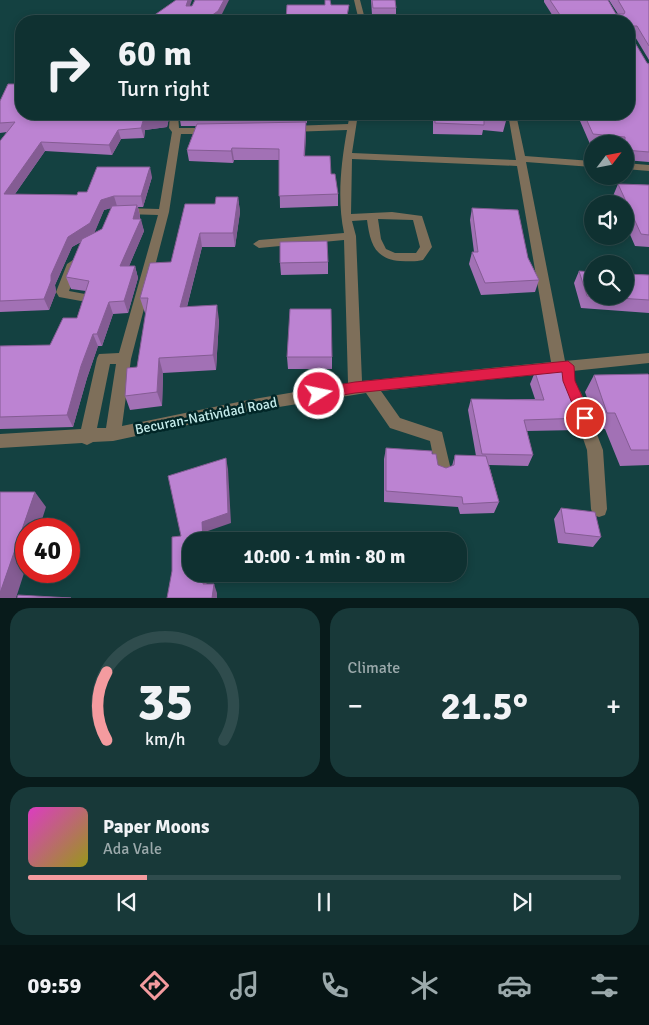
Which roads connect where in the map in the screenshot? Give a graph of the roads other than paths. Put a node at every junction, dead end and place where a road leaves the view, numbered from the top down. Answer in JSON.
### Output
{"nodes":[{"id":1,"x":356,"y":0,"type":"edge"},
{"id":2,"x":360,"y":15,"type":"edge"},
{"id":3,"x":174,"y":120,"type":"edge"},
{"id":4,"x":353,"y":120,"type":"edge"},
{"id":5,"x":513,"y":120,"type":"edge"},
{"id":6,"x":352,"y":127,"type":"junction"},
{"id":7,"x":284,"y":129,"type":"edge"},
{"id":8,"x":216,"y":130,"type":"edge"},
{"id":9,"x":177,"y":131,"type":"junction"},
{"id":10,"x":347,"y":156,"type":"junction"},
{"id":11,"x":521,"y":161,"type":"junction"},
{"id":12,"x":584,"y":164,"type":"edge"},
{"id":13,"x":634,"y":167,"type":"edge"},
{"id":14,"x":649,"y":168,"type":"edge"},
{"id":15,"x":164,"y":212,"type":"junction"},
{"id":16,"x":109,"y":214,"type":"edge"},
{"id":17,"x":372,"y":217,"type":"junction"},
{"id":18,"x":346,"y":218,"type":"junction"},
{"id":19,"x":350,"y":236,"type":"junction"},
{"id":20,"x":259,"y":244,"type":"dead end"},
{"id":21,"x":77,"y":256,"type":"edge"},
{"id":22,"x":81,"y":297,"type":"dead end"},
{"id":23,"x":649,"y":358,"type":"edge"},
{"id":24,"x":124,"y":359,"type":"junction"},
{"id":25,"x":563,"y":367,"type":"junction"},
{"id":26,"x":362,"y":387,"type":"junction"},
{"id":27,"x":113,"y":434,"type":"junction"},
{"id":28,"x":87,"y":438,"type":"junction"},
{"id":29,"x":0,"y":441,"type":"edge"},
{"id":30,"x":443,"y":470,"type":"edge"},
{"id":31,"x":599,"y":509,"type":"dead end"}],
"edges":[{"from":1,"to":2,"type":"street"},
{"from":3,"to":9,"type":"street"},
{"from":4,"to":6,"type":"street"},
{"from":5,"to":11,"type":"street"},
{"from":6,"to":7,"type":"street"},
{"from":6,"to":10,"type":"street"},
{"from":8,"to":9,"type":"street"},
{"from":9,"to":15,"type":"street"},
{"from":10,"to":11,"type":"street"},
{"from":10,"to":18,"type":"street"},
{"from":11,"to":12,"type":"street"},
{"from":11,"to":25,"type":"street"},
{"from":13,"to":14,"type":"street"},
{"from":15,"to":16,"type":"street"},
{"from":15,"to":24,"type":"street"},
{"from":17,"to":17,"type":"street"},
{"from":17,"to":18,"type":"street"},
{"from":18,"to":19,"type":"street"},
{"from":19,"to":20,"type":"street"},
{"from":19,"to":26,"type":"street"},
{"from":21,"to":22,"type":"street"},
{"from":23,"to":25,"type":"street","name":"Becuran-Natividad Road"},
{"from":24,"to":27,"type":"street"},
{"from":24,"to":28,"type":"street"},
{"from":25,"to":26,"type":"street","name":"Becuran-Natividad Road"},
{"from":25,"to":31,"type":"street"},
{"from":26,"to":27,"type":"street","name":"Becuran-Natividad Road"},
{"from":26,"to":30,"type":"street"},
{"from":27,"to":28,"type":"street","name":"Becuran-Natividad Road"},
{"from":28,"to":29,"type":"street","name":"Becuran-Natividad Road"}]}
